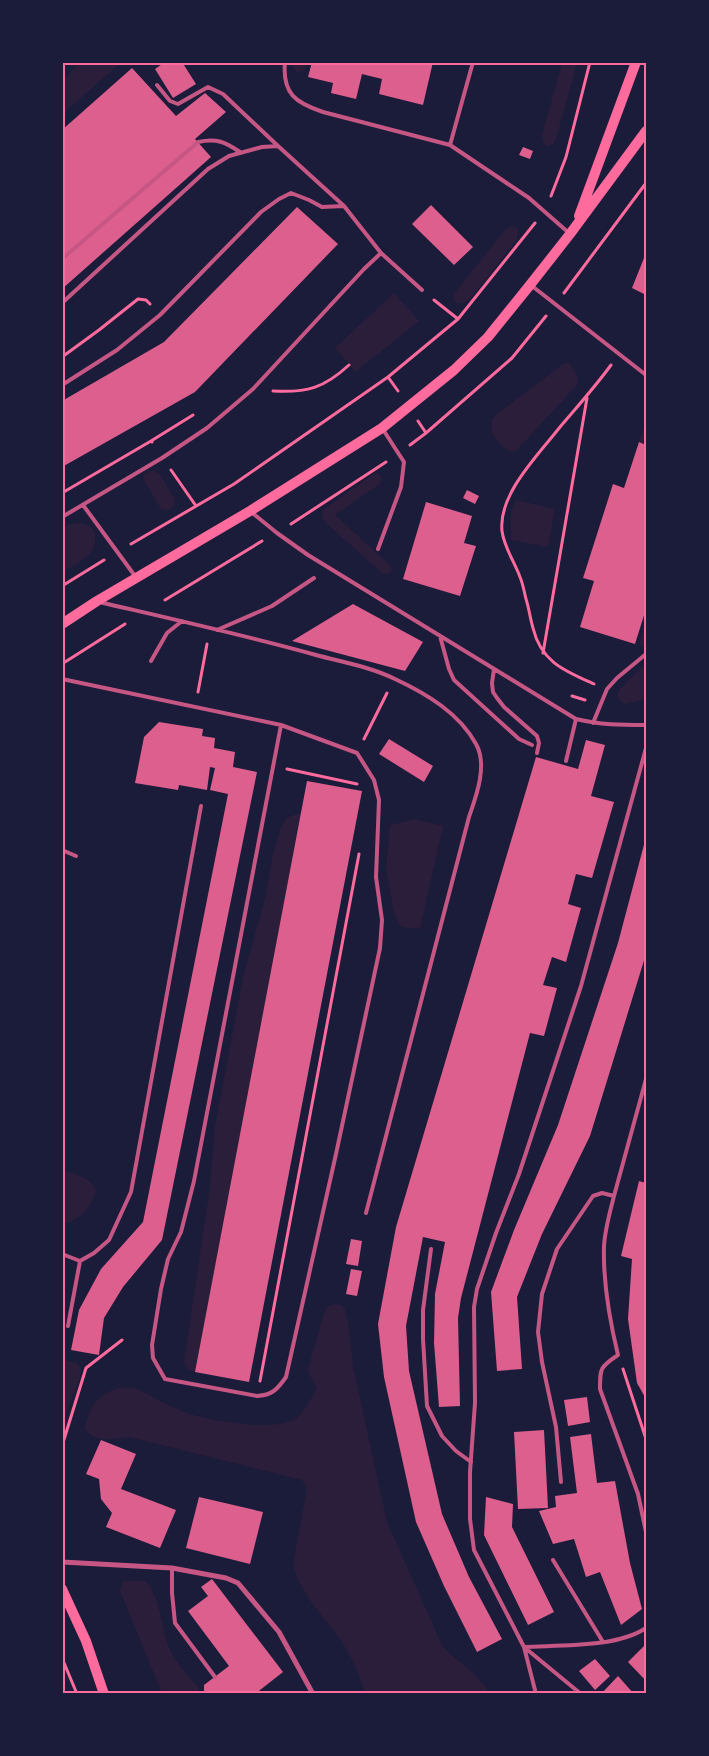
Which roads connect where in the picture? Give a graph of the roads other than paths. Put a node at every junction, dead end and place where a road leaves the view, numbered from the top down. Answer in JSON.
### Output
{"nodes":[{"id":1,"x":285,"y":62,"type":"edge"},
{"id":2,"x":474,"y":62,"type":"edge"},
{"id":3,"x":636,"y":62,"type":"edge"},
{"id":4,"x":157,"y":85,"type":"dead end"},
{"id":5,"x":646,"y":131,"type":"edge"},
{"id":6,"x":450,"y":145,"type":"junction"},
{"id":7,"x":278,"y":146,"type":"junction"},
{"id":8,"x":241,"y":152,"type":"junction"},
{"id":9,"x":344,"y":206,"type":"junction"},
{"id":10,"x":572,"y":232,"type":"junction"},
{"id":11,"x":381,"y":252,"type":"junction"},
{"id":12,"x":62,"y":259,"type":"edge"},
{"id":13,"x":530,"y":285,"type":"junction"},
{"id":14,"x":422,"y":290,"type":"road end"},
{"id":15,"x":62,"y":303,"type":"edge"},
{"id":16,"x":646,"y":375,"type":"edge"},
{"id":17,"x":62,"y":384,"type":"edge"},
{"id":18,"x":382,"y":428,"type":"junction"},
{"id":19,"x":83,"y":505,"type":"junction"},
{"id":20,"x":250,"y":511,"type":"junction"},
{"id":21,"x":62,"y":517,"type":"edge"},
{"id":22,"x":378,"y":549,"type":"dead end"},
{"id":23,"x":314,"y":578,"type":"dead end"},
{"id":24,"x":137,"y":579,"type":"junction"},
{"id":25,"x":97,"y":601,"type":"junction"},
{"id":26,"x":182,"y":621,"type":"junction"},
{"id":27,"x":62,"y":624,"type":"edge"},
{"id":28,"x":217,"y":630,"type":"junction"},
{"id":29,"x":440,"y":636,"type":"junction"},
{"id":30,"x":646,"y":654,"type":"edge"},
{"id":31,"x":151,"y":661,"type":"dead end"},
{"id":32,"x":494,"y":669,"type":"junction"},
{"id":33,"x":62,"y":679,"type":"edge"},
{"id":34,"x":576,"y":719,"type":"junction"},
{"id":35,"x":593,"y":723,"type":"junction"},
{"id":36,"x":646,"y":725,"type":"edge"},
{"id":37,"x":281,"y":726,"type":"junction"},
{"id":38,"x":532,"y":745,"type":"dead end"},
{"id":39,"x":646,"y":748,"type":"edge"},
{"id":40,"x":538,"y":753,"type":"dead end"},
{"id":41,"x":566,"y":762,"type":"dead end"},
{"id":42,"x":201,"y":806,"type":"dead end"},
{"id":43,"x":62,"y":850,"type":"edge"},
{"id":44,"x":76,"y":856,"type":"dead end"},
{"id":45,"x":646,"y":1079,"type":"edge"},
{"id":46,"x":614,"y":1196,"type":"junction"},
{"id":47,"x":366,"y":1212,"type":"dead end"},
{"id":48,"x":431,"y":1249,"type":"dead end"},
{"id":49,"x":62,"y":1254,"type":"edge"},
{"id":50,"x":80,"y":1261,"type":"junction"},
{"id":51,"x":68,"y":1326,"type":"dead end"},
{"id":52,"x":471,"y":1462,"type":"junction"},
{"id":53,"x":561,"y":1482,"type":"dead end"},
{"id":54,"x":646,"y":1532,"type":"edge"},
{"id":55,"x":552,"y":1560,"type":"dead end"},
{"id":56,"x":62,"y":1562,"type":"edge"},
{"id":57,"x":172,"y":1568,"type":"junction"},
{"id":58,"x":62,"y":1589,"type":"edge"},
{"id":59,"x":646,"y":1628,"type":"edge"},
{"id":60,"x":603,"y":1642,"type":"junction"},
{"id":61,"x":524,"y":1647,"type":"junction"},
{"id":62,"x":214,"y":1677,"type":"dead end"},
{"id":63,"x":104,"y":1694,"type":"edge"},
{"id":64,"x":313,"y":1694,"type":"edge"},
{"id":65,"x":536,"y":1694,"type":"edge"},
{"id":66,"x":581,"y":1694,"type":"edge"}],
"edges":[{"from":1,"to":6,"type":"lane"},
{"from":2,"to":6,"type":"lane"},
{"from":3,"to":10,"type":"main road"},
{"from":4,"to":7,"type":"lane"},
{"from":5,"to":10,"type":"main road"},
{"from":6,"to":10,"type":"lane"},
{"from":7,"to":8,"type":"lane"},
{"from":7,"to":9,"type":"lane"},
{"from":8,"to":12,"type":"lane"},
{"from":8,"to":15,"type":"lane"},
{"from":9,"to":11,"type":"lane"},
{"from":9,"to":17,"type":"lane"},
{"from":10,"to":13,"type":"main road"},
{"from":11,"to":14,"type":"lane"},
{"from":11,"to":19,"type":"lane"},
{"from":13,"to":16,"type":"lane"},
{"from":13,"to":18,"type":"main road"},
{"from":18,"to":20,"type":"main road"},
{"from":18,"to":22,"type":"lane"},
{"from":19,"to":21,"type":"lane"},
{"from":19,"to":24,"type":"lane"},
{"from":20,"to":24,"type":"main road"},
{"from":20,"to":29,"type":"lane"},
{"from":23,"to":28,"type":"lane"},
{"from":24,"to":25,"type":"main road"},
{"from":25,"to":26,"type":"lane"},
{"from":25,"to":27,"type":"main road"},
{"from":26,"to":28,"type":"lane"},
{"from":26,"to":31,"type":"lane"},
{"from":28,"to":47,"type":"lane"},
{"from":29,"to":32,"type":"lane"},
{"from":29,"to":38,"type":"lane"},
{"from":30,"to":35,"type":"lane"},
{"from":32,"to":34,"type":"lane"},
{"from":32,"to":40,"type":"lane"},
{"from":33,"to":37,"type":"lane"},
{"from":34,"to":35,"type":"lane"},
{"from":34,"to":41,"type":"lane"},
{"from":35,"to":36,"type":"lane"},
{"from":37,"to":37,"type":"lane"},
{"from":39,"to":52,"type":"lane"},
{"from":42,"to":50,"type":"lane"},
{"from":43,"to":44,"type":"lane"},
{"from":45,"to":46,"type":"lane"},
{"from":46,"to":53,"type":"lane"},
{"from":46,"to":54,"type":"lane"},
{"from":48,"to":52,"type":"lane"},
{"from":49,"to":50,"type":"lane"},
{"from":50,"to":51,"type":"lane"},
{"from":52,"to":61,"type":"lane"},
{"from":55,"to":60,"type":"lane"},
{"from":56,"to":57,"type":"street"},
{"from":57,"to":62,"type":"lane"},
{"from":57,"to":64,"type":"street"},
{"from":58,"to":63,"type":"main road"},
{"from":59,"to":60,"type":"lane"},
{"from":60,"to":61,"type":"lane"},
{"from":61,"to":65,"type":"lane"},
{"from":61,"to":66,"type":"lane"}]}
